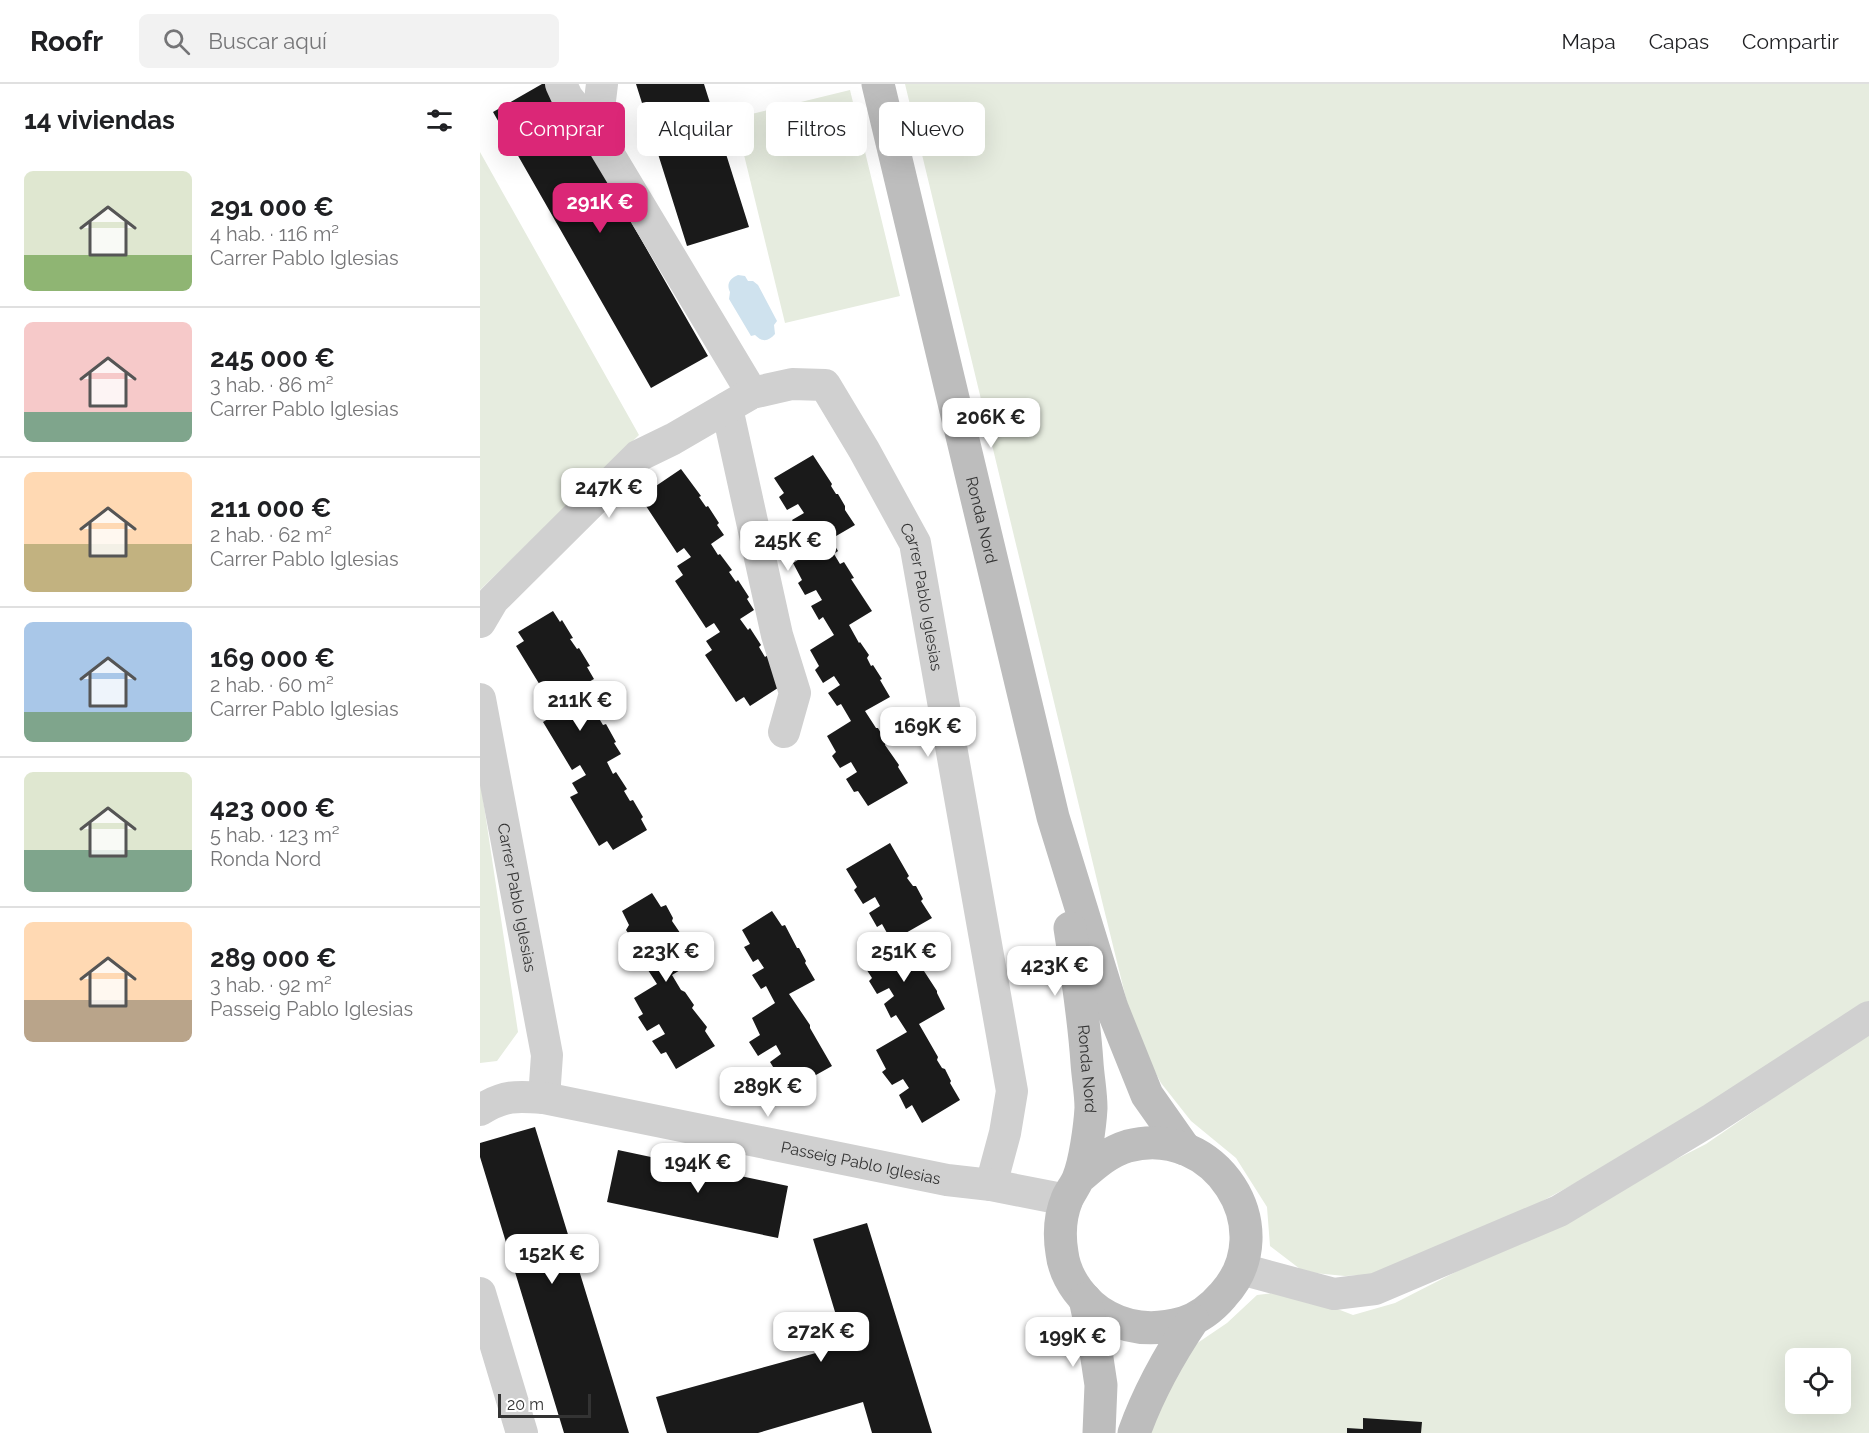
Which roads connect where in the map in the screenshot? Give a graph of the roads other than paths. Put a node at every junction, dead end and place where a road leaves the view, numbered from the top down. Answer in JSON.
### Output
{"nodes":[{"id":1,"x":561,"y":84,"type":"edge"},
{"id":2,"x":602,"y":84,"type":"edge"},
{"id":3,"x":879,"y":89,"type":"edge"},
{"id":4,"x":571,"y":102,"type":"edge"},
{"id":5,"x":600,"y":102,"type":"edge"},
{"id":6,"x":608,"y":156,"type":"edge"},
{"id":7,"x":740,"y":400,"type":"junction"},
{"id":8,"x":480,"y":622,"type":"edge"},
{"id":9,"x":480,"y":699,"type":"edge"},
{"id":10,"x":784,"y":732,"type":"dead end"},
{"id":11,"x":1053,"y":816,"type":"junction"},
{"id":12,"x":1869,"y":1017,"type":"edge"},
{"id":13,"x":544,"y":1098,"type":"junction"},
{"id":14,"x":480,"y":1110,"type":"edge"},
{"id":15,"x":1185,"y":1149,"type":"junction"},
{"id":16,"x":991,"y":1185,"type":"junction"},
{"id":17,"x":1073,"y":1189,"type":"junction"},
{"id":18,"x":1241,"y":1269,"type":"junction"},
{"id":19,"x":480,"y":1293,"type":"edge"},
{"id":20,"x":1085,"y":1299,"type":"junction"},
{"id":21,"x":1193,"y":1320,"type":"junction"},
{"id":22,"x":522,"y":1433,"type":"edge"},
{"id":23,"x":1099,"y":1433,"type":"edge"},
{"id":24,"x":1134,"y":1433,"type":"edge"}],
"edges":[{"from":1,"to":4,"type":"street"},
{"from":2,"to":5,"type":"street"},
{"from":3,"to":11,"type":"main road","name":"Ronda Nord"},
{"from":6,"to":7,"type":"street"},
{"from":7,"to":8,"type":"street","name":"Carrer Pablo Iglesias"},
{"from":7,"to":10,"type":"street"},
{"from":7,"to":16,"type":"street","name":"Carrer Pablo Iglesias"},
{"from":9,"to":13,"type":"street","name":"Carrer Pablo Iglesias"},
{"from":11,"to":15,"type":"main road","name":"Ronda Nord"},
{"from":11,"to":17,"type":"main road","name":"Ronda Nord"},
{"from":12,"to":18,"type":"street"},
{"from":13,"to":14,"type":"street","name":"Passeig Pablo Iglesias"},
{"from":13,"to":16,"type":"street","name":"Passeig Pablo Iglesias"},
{"from":15,"to":17,"type":"main road"},
{"from":15,"to":18,"type":"main road"},
{"from":16,"to":17,"type":"street","name":"Passeig Pablo Iglesias"},
{"from":17,"to":20,"type":"main road"},
{"from":18,"to":21,"type":"main road"},
{"from":19,"to":22,"type":"street"},
{"from":20,"to":21,"type":"main road"},
{"from":20,"to":23,"type":"main road"},
{"from":21,"to":24,"type":"main road"}]}
